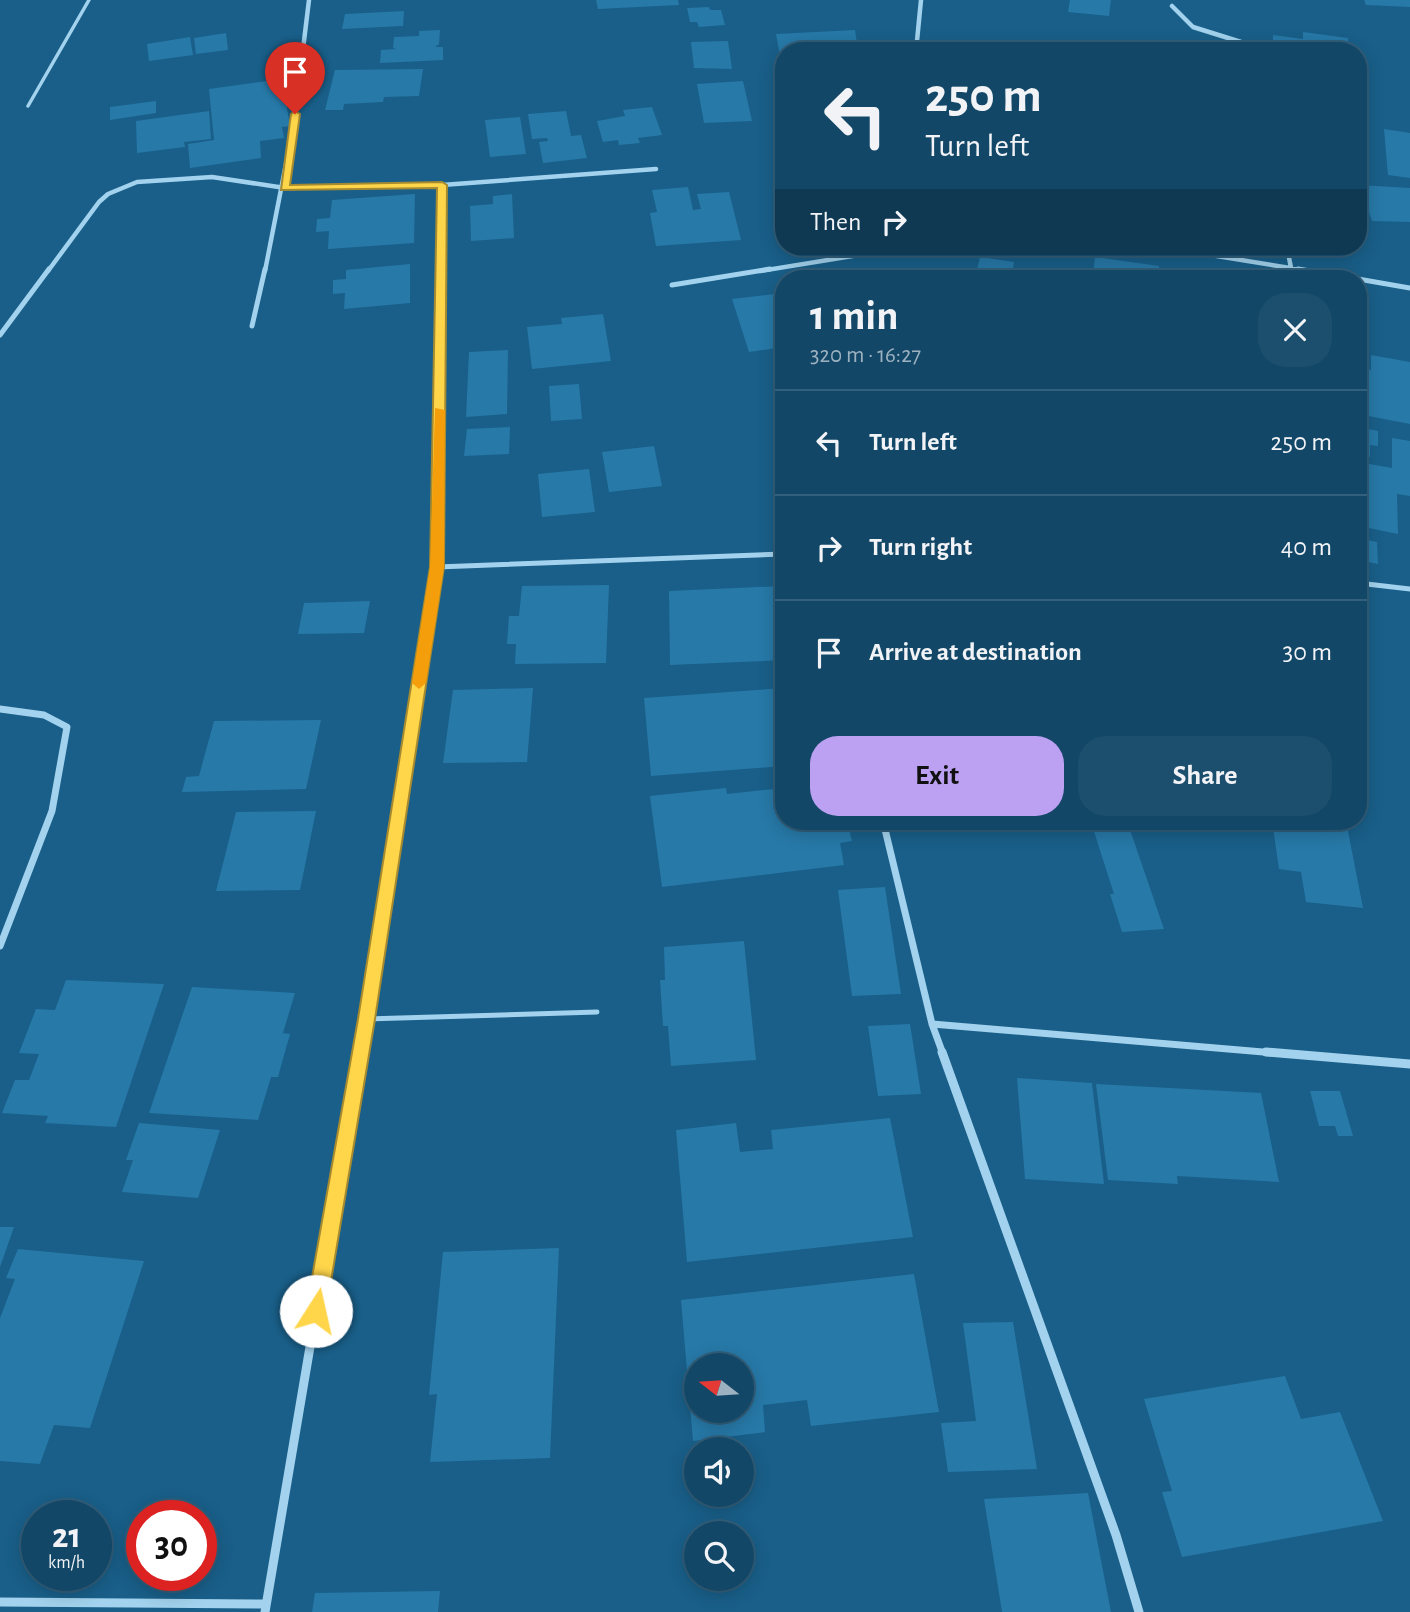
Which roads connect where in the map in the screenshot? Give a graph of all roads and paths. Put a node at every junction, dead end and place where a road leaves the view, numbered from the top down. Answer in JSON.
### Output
{"nodes":[{"id":1,"x":89,"y":0,"type":"edge"},
{"id":2,"x":309,"y":0,"type":"edge"},
{"id":3,"x":921,"y":0,"type":"edge"},
{"id":4,"x":1172,"y":6,"type":"dead end"},
{"id":5,"x":917,"y":42,"type":"edge"},
{"id":6,"x":1237,"y":42,"type":"edge"},
{"id":7,"x":29,"y":106,"type":"dead end"},
{"id":8,"x":656,"y":169,"type":"dead end"},
{"id":9,"x":442,"y":185,"type":"junction"},
{"id":10,"x":285,"y":188,"type":"junction"},
{"id":11,"x":852,"y":256,"type":"edge"},
{"id":12,"x":1217,"y":256,"type":"edge"},
{"id":13,"x":1289,"y":256,"type":"edge"},
{"id":14,"x":1291,"y":268,"type":"junction"},
{"id":15,"x":1303,"y":270,"type":"edge"},
{"id":16,"x":1367,"y":281,"type":"edge"},
{"id":17,"x":672,"y":285,"type":"dead end"},
{"id":18,"x":1410,"y":288,"type":"edge"},
{"id":19,"x":252,"y":326,"type":"dead end"},
{"id":20,"x":0,"y":335,"type":"edge"},
{"id":21,"x":775,"y":554,"type":"edge"},
{"id":22,"x":437,"y":567,"type":"junction"},
{"id":23,"x":1367,"y":584,"type":"edge"},
{"id":24,"x":1410,"y":589,"type":"edge"},
{"id":25,"x":0,"y":709,"type":"edge"},
{"id":26,"x":885,"y":830,"type":"edge"},
{"id":27,"x":0,"y":946,"type":"edge"},
{"id":28,"x":597,"y":1012,"type":"dead end"},
{"id":29,"x":366,"y":1019,"type":"junction"},
{"id":30,"x":932,"y":1024,"type":"junction"},
{"id":31,"x":1410,"y":1064,"type":"edge"},
{"id":32,"x":0,"y":1602,"type":"edge"},
{"id":33,"x":265,"y":1608,"type":"edge"},
{"id":34,"x":1139,"y":1612,"type":"edge"}],
"edges":[{"from":1,"to":7,"type":"lane"},
{"from":2,"to":10,"type":"street"},
{"from":3,"to":5,"type":"street"},
{"from":4,"to":6,"type":"street"},
{"from":8,"to":9,"type":"street"},
{"from":9,"to":10,"type":"street"},
{"from":9,"to":22,"type":"street"},
{"from":10,"to":19,"type":"street"},
{"from":10,"to":20,"type":"street"},
{"from":11,"to":17,"type":"street"},
{"from":12,"to":14,"type":"street"},
{"from":13,"to":14,"type":"street"},
{"from":14,"to":15,"type":"street"},
{"from":16,"to":18,"type":"street"},
{"from":21,"to":22,"type":"street"},
{"from":22,"to":29,"type":"street"},
{"from":23,"to":24,"type":"street"},
{"from":25,"to":27,"type":"street"},
{"from":26,"to":30,"type":"street"},
{"from":28,"to":29,"type":"lane"},
{"from":29,"to":33,"type":"street"},
{"from":30,"to":31,"type":"street"},
{"from":30,"to":34,"type":"street"},
{"from":32,"to":33,"type":"street"}]}
